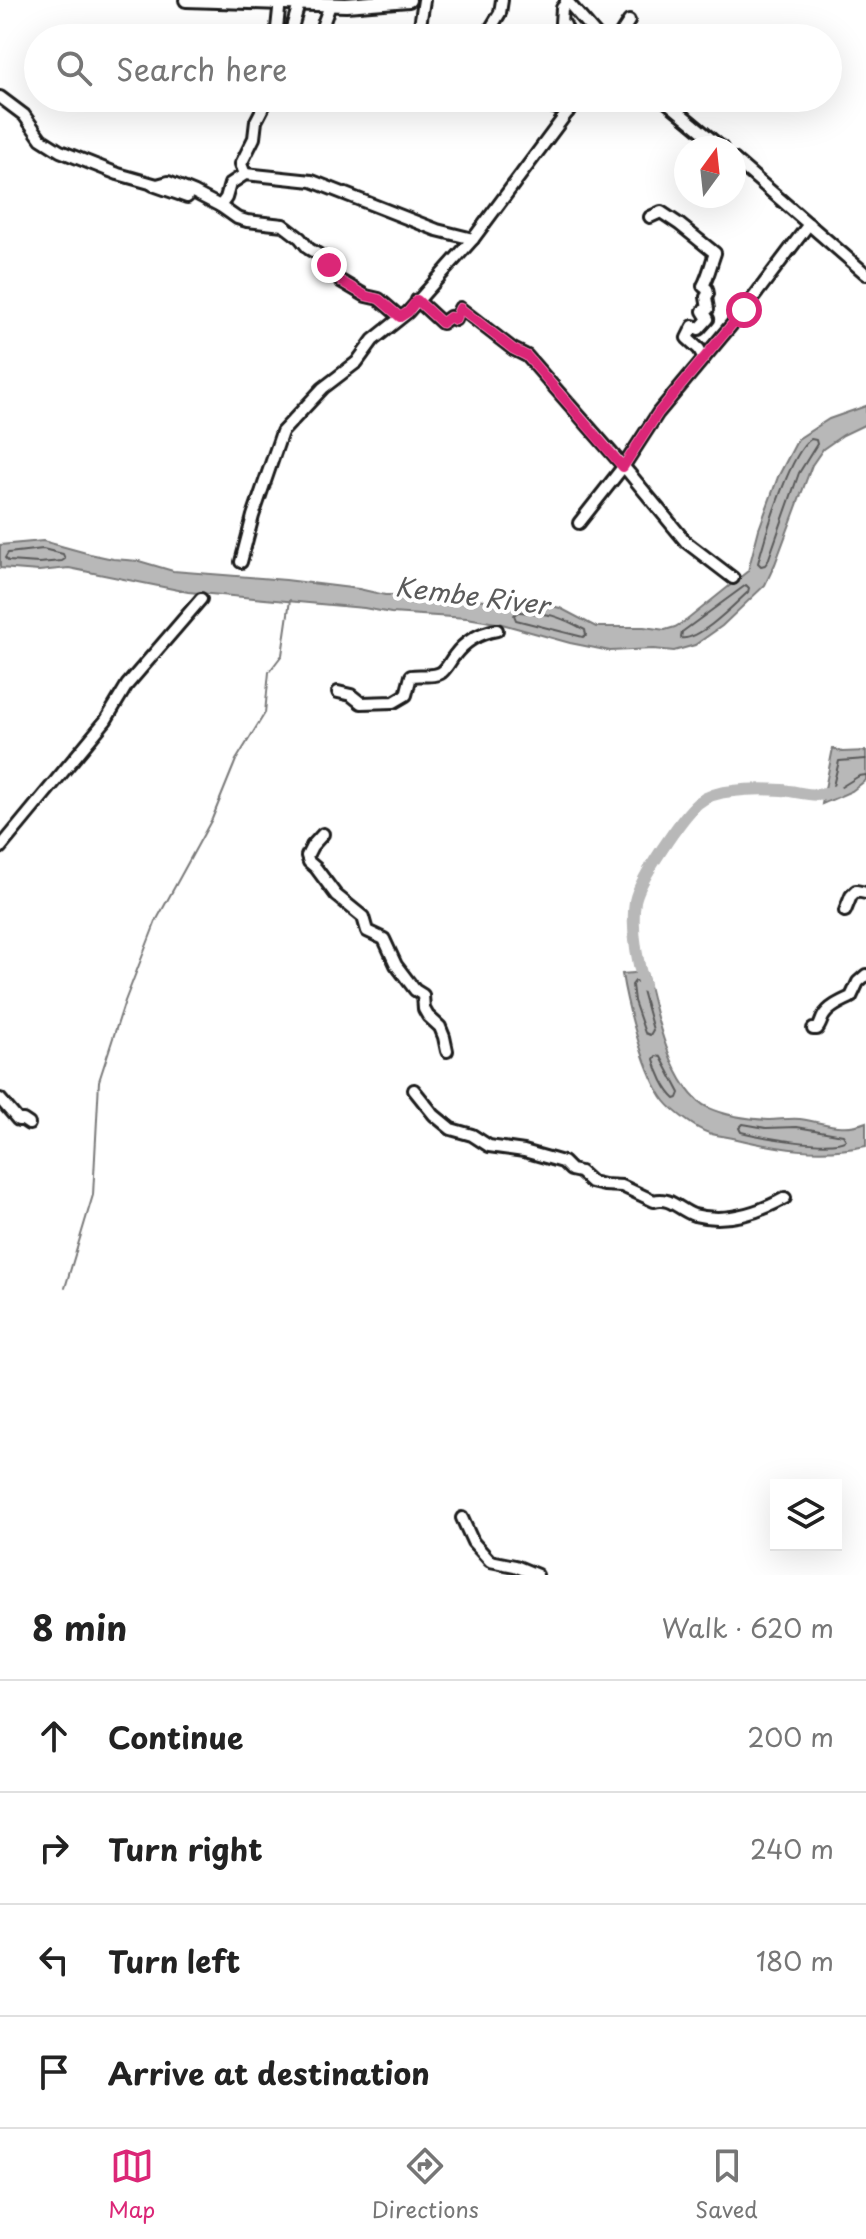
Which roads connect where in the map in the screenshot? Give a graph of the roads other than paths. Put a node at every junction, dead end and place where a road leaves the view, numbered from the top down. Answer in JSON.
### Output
{"nodes":[{"id":1,"x":186,"y":0,"type":"edge"},
{"id":2,"x":409,"y":0,"type":"edge"},
{"id":3,"x":424,"y":0,"type":"edge"},
{"id":4,"x":502,"y":0,"type":"edge"},
{"id":5,"x":255,"y":1,"type":"edge"},
{"id":6,"x":567,"y":1,"type":"edge"},
{"id":7,"x":280,"y":2,"type":"edge"},
{"id":8,"x":299,"y":4,"type":"junction"},
{"id":9,"x":330,"y":5,"type":"junction"},
{"id":10,"x":629,"y":21,"type":"dead end"},
{"id":11,"x":276,"y":24,"type":"edge"},
{"id":12,"x":293,"y":24,"type":"edge"},
{"id":13,"x":323,"y":24,"type":"edge"},
{"id":14,"x":420,"y":24,"type":"edge"},
{"id":15,"x":493,"y":24,"type":"edge"},
{"id":16,"x":563,"y":24,"type":"edge"},
{"id":17,"x":587,"y":24,"type":"edge"},
{"id":18,"x":627,"y":24,"type":"edge"},
{"id":19,"x":0,"y":97,"type":"edge"},
{"id":20,"x":261,"y":112,"type":"edge"},
{"id":21,"x":568,"y":112,"type":"edge"},
{"id":22,"x":679,"y":112,"type":"edge"},
{"id":23,"x":708,"y":136,"type":"edge"},
{"id":24,"x":746,"y":169,"type":"edge"},
{"id":25,"x":245,"y":174,"type":"junction"},
{"id":26,"x":216,"y":205,"type":"junction"},
{"id":27,"x":650,"y":217,"type":"dead end"},
{"id":28,"x":809,"y":224,"type":"junction"},
{"id":29,"x":473,"y":239,"type":"junction"},
{"id":30,"x":866,"y":274,"type":"edge"},
{"id":31,"x":417,"y":300,"type":"junction"},
{"id":32,"x":400,"y":317,"type":"junction"},
{"id":33,"x":704,"y":358,"type":"junction"},
{"id":34,"x":623,"y":467,"type":"junction"},
{"id":35,"x":579,"y":523,"type":"dead end"},
{"id":36,"x":241,"y":562,"type":"dead end"},
{"id":37,"x":733,"y":578,"type":"dead end"},
{"id":38,"x":201,"y":599,"type":"dead end"},
{"id":39,"x":497,"y":630,"type":"dead end"},
{"id":40,"x":338,"y":692,"type":"dead end"},
{"id":41,"x":323,"y":834,"type":"dead end"},
{"id":42,"x":0,"y":848,"type":"edge"},
{"id":43,"x":866,"y":893,"type":"edge"},
{"id":44,"x":845,"y":911,"type":"dead end"},
{"id":45,"x":866,"y":975,"type":"edge"},
{"id":46,"x":813,"y":1029,"type":"dead end"},
{"id":47,"x":447,"y":1051,"type":"dead end"},
{"id":48,"x":414,"y":1090,"type":"dead end"},
{"id":49,"x":0,"y":1099,"type":"edge"},
{"id":50,"x":29,"y":1124,"type":"dead end"},
{"id":51,"x":785,"y":1198,"type":"dead end"},
{"id":52,"x":462,"y":1518,"type":"dead end"},
{"id":53,"x":537,"y":1575,"type":"edge"}],
"edges":[{"from":1,"to":5,"type":"main road"},
{"from":2,"to":9,"type":"main road"},
{"from":3,"to":14,"type":"street"},
{"from":4,"to":15,"type":"street"},
{"from":5,"to":7,"type":"main road"},
{"from":6,"to":16,"type":"street"},
{"from":6,"to":17,"type":"street"},
{"from":7,"to":8,"type":"main road"},
{"from":7,"to":11,"type":"street"},
{"from":8,"to":9,"type":"main road"},
{"from":8,"to":12,"type":"street"},
{"from":9,"to":13,"type":"street"},
{"from":10,"to":18,"type":"street"},
{"from":19,"to":26,"type":"street"},
{"from":20,"to":25,"type":"street"},
{"from":21,"to":29,"type":"street"},
{"from":22,"to":23,"type":"street"},
{"from":24,"to":28,"type":"street"},
{"from":25,"to":26,"type":"street"},
{"from":25,"to":29,"type":"street"},
{"from":26,"to":32,"type":"street"},
{"from":27,"to":33,"type":"street"},
{"from":28,"to":30,"type":"street"},
{"from":28,"to":33,"type":"street"},
{"from":29,"to":31,"type":"street"},
{"from":31,"to":32,"type":"street"},
{"from":31,"to":34,"type":"street"},
{"from":32,"to":36,"type":"street"},
{"from":33,"to":34,"type":"street"},
{"from":34,"to":35,"type":"street"},
{"from":34,"to":37,"type":"street"},
{"from":38,"to":42,"type":"street"},
{"from":39,"to":40,"type":"street"},
{"from":41,"to":47,"type":"street"},
{"from":43,"to":44,"type":"street"},
{"from":45,"to":46,"type":"street"},
{"from":48,"to":51,"type":"street"},
{"from":49,"to":50,"type":"street"},
{"from":52,"to":53,"type":"street"}]}
